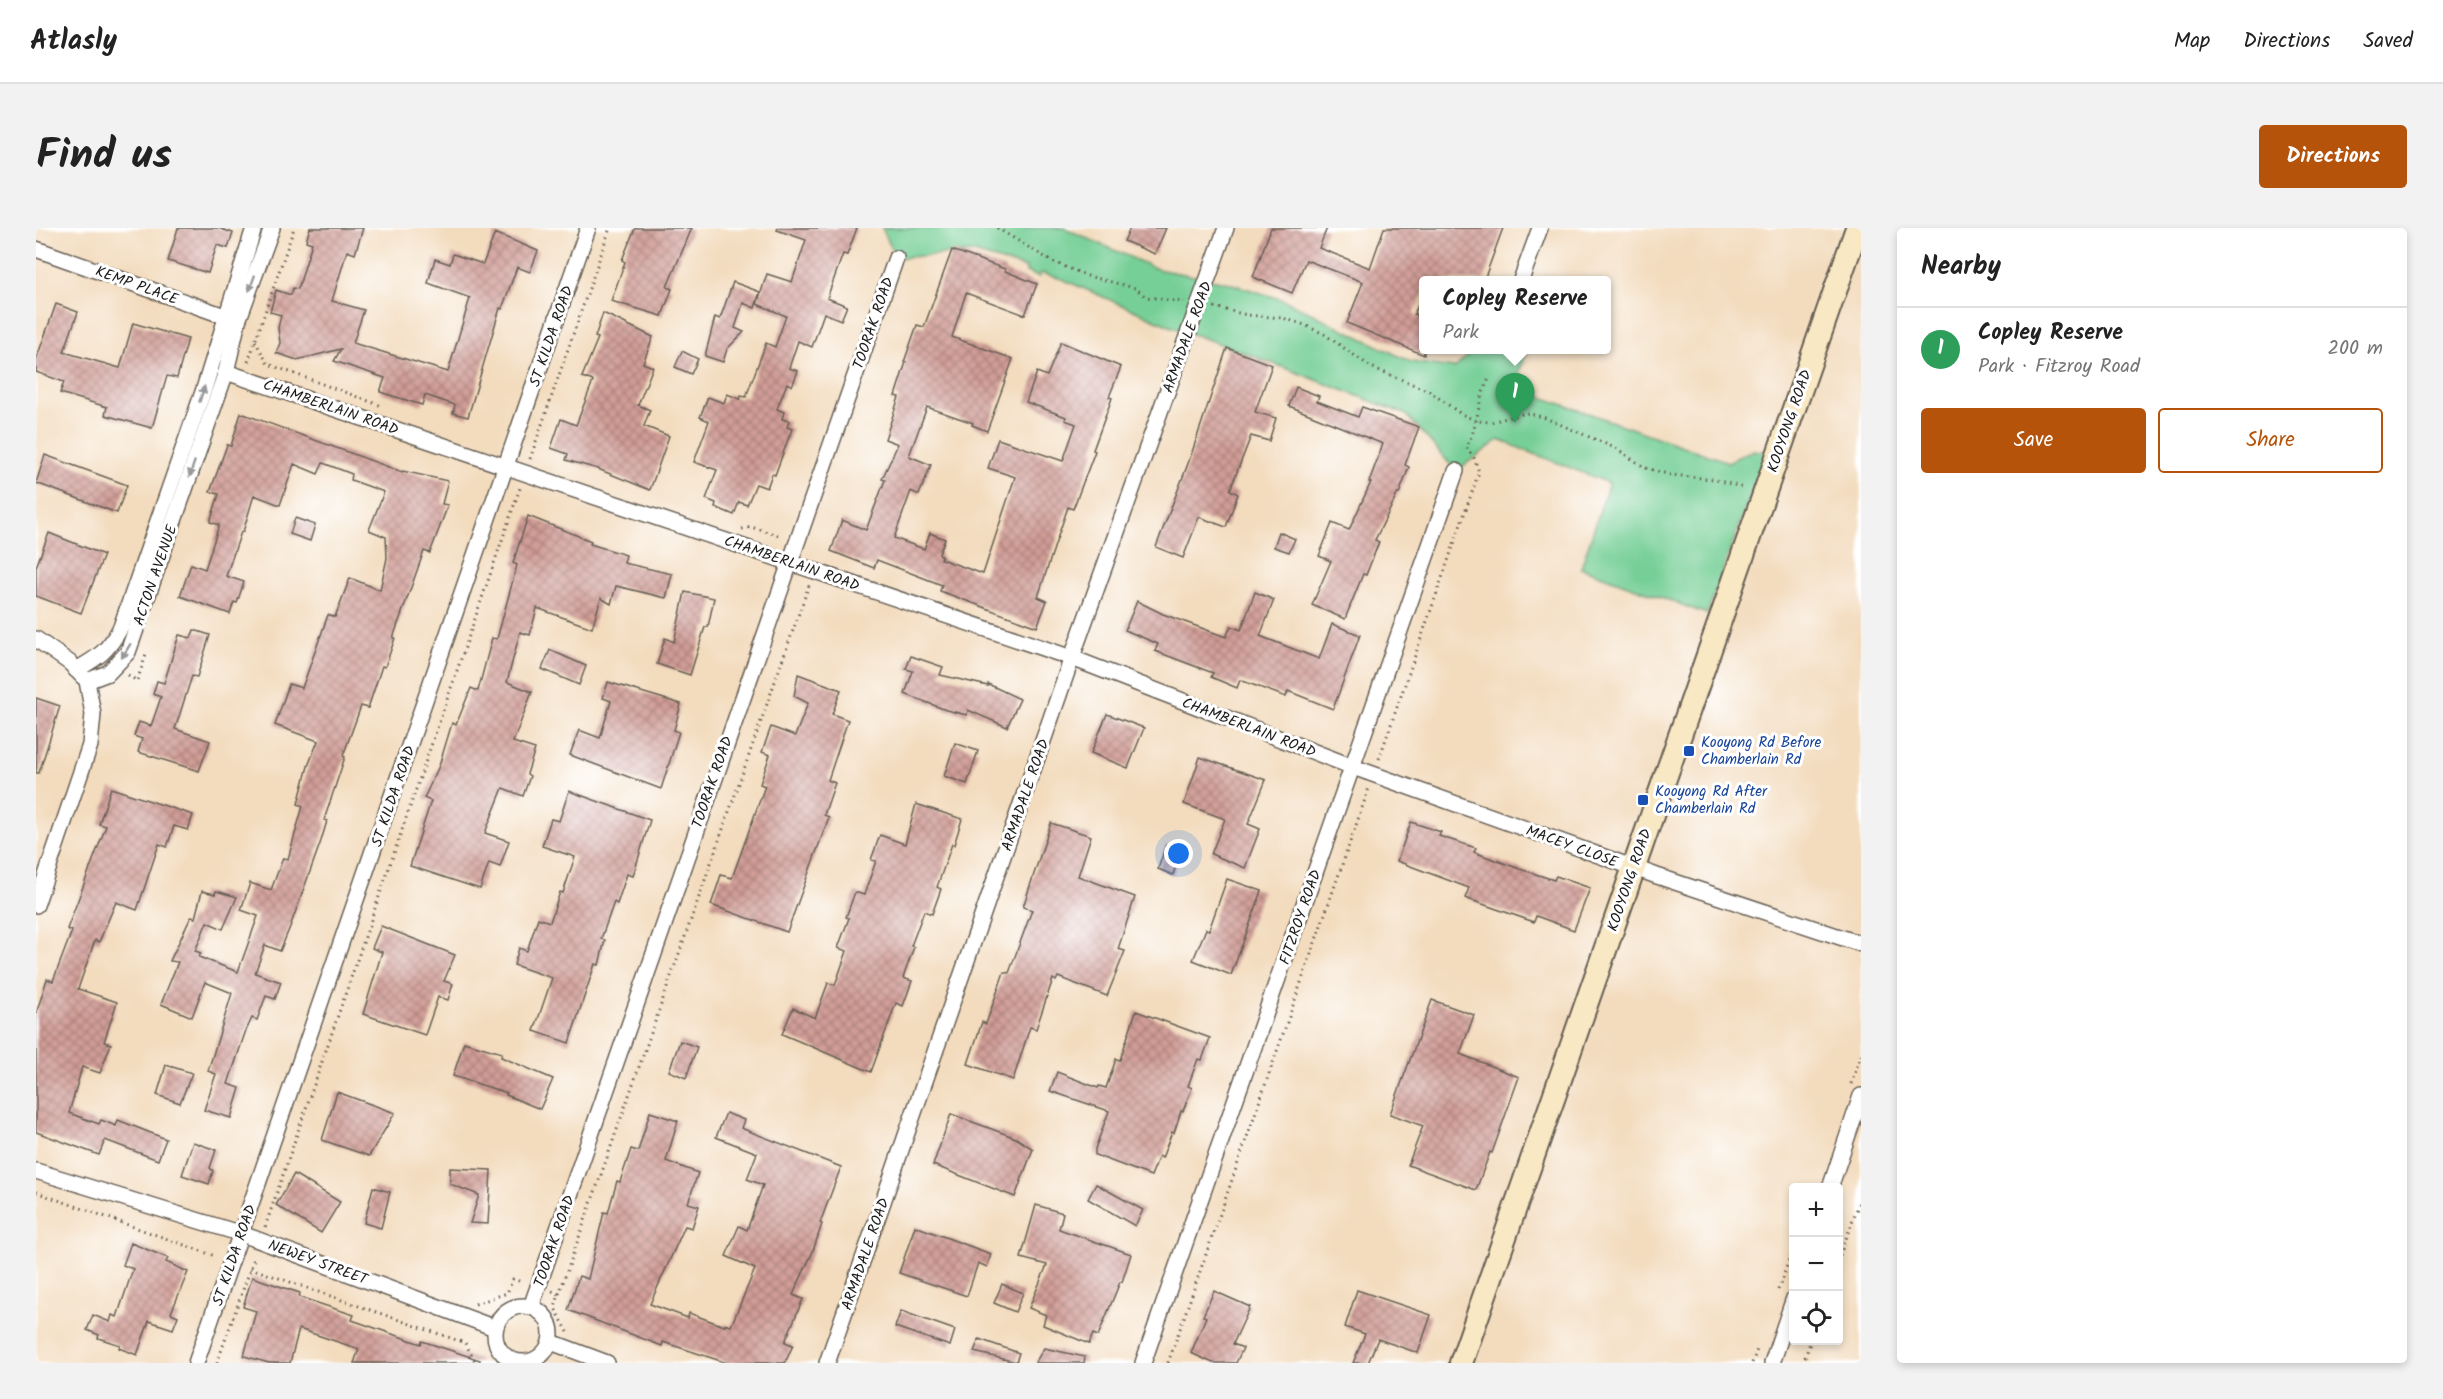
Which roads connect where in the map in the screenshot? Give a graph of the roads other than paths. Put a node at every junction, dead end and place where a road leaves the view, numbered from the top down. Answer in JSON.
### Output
{"nodes":[{"id":1,"x":254,"y":228,"type":"edge"},
{"id":2,"x":272,"y":228,"type":"edge"},
{"id":3,"x":588,"y":228,"type":"edge"},
{"id":4,"x":1226,"y":228,"type":"edge"},
{"id":5,"x":1540,"y":228,"type":"edge"},
{"id":6,"x":1857,"y":228,"type":"edge"},
{"id":7,"x":36,"y":249,"type":"edge"},
{"id":8,"x":896,"y":258,"type":"dead end"},
{"id":9,"x":1522,"y":276,"type":"edge"},
{"id":10,"x":232,"y":319,"type":"junction"},
{"id":11,"x":226,"y":372,"type":"junction"},
{"id":12,"x":506,"y":466,"type":"junction"},
{"id":13,"x":1456,"y":471,"type":"dead end"},
{"id":14,"x":789,"y":562,"type":"junction"},
{"id":15,"x":36,"y":639,"type":"edge"},
{"id":16,"x":1072,"y":658,"type":"junction"},
{"id":17,"x":82,"y":675,"type":"junction"},
{"id":18,"x":1353,"y":767,"type":"junction"},
{"id":19,"x":1634,"y":868,"type":"junction"},
{"id":20,"x":36,"y":905,"type":"edge"},
{"id":21,"x":1861,"y":944,"type":"edge"},
{"id":22,"x":1861,"y":1096,"type":"edge"},
{"id":23,"x":36,"y":1171,"type":"edge"},
{"id":24,"x":1832,"y":1183,"type":"edge"},
{"id":25,"x":242,"y":1234,"type":"junction"},
{"id":26,"x":531,"y":1306,"type":"junction"},
{"id":27,"x":1789,"y":1313,"type":"edge"},
{"id":28,"x":495,"y":1328,"type":"junction"},
{"id":29,"x":551,"y":1342,"type":"junction"},
{"id":30,"x":196,"y":1363,"type":"edge"},
{"id":31,"x":516,"y":1363,"type":"edge"},
{"id":32,"x":607,"y":1363,"type":"edge"},
{"id":33,"x":827,"y":1363,"type":"edge"},
{"id":34,"x":1143,"y":1363,"type":"edge"},
{"id":35,"x":1461,"y":1363,"type":"edge"},
{"id":36,"x":1772,"y":1363,"type":"edge"}],
"edges":[{"from":1,"to":10,"type":"street","name":"ACTON AVENUE"},
{"from":2,"to":10,"type":"street","name":"ACTON AVENUE","one_way":true},
{"from":3,"to":12,"type":"street","name":"ST KILDA ROAD"},
{"from":4,"to":16,"type":"street","name":"ARMADALE ROAD"},
{"from":5,"to":9,"type":"street"},
{"from":6,"to":19,"type":"street","name":"KOOYONG ROAD"},
{"from":7,"to":10,"type":"street","name":"KEMP PLACE"},
{"from":8,"to":14,"type":"street","name":"TOORAK ROAD"},
{"from":10,"to":11,"type":"street","name":"ACTON AVENUE"},
{"from":17,"to":10,"type":"street","name":"ACTON AVENUE","one_way":true},
{"from":11,"to":12,"type":"street","name":"CHAMBERLAIN ROAD"},
{"from":11,"to":17,"type":"street","name":"ACTON AVENUE","one_way":true},
{"from":12,"to":14,"type":"street","name":"CHAMBERLAIN ROAD"},
{"from":12,"to":25,"type":"street","name":"ST KILDA ROAD"},
{"from":13,"to":18,"type":"street","name":"FITZROY ROAD"},
{"from":14,"to":16,"type":"street","name":"CHAMBERLAIN ROAD"},
{"from":14,"to":26,"type":"street","name":"TOORAK ROAD"},
{"from":15,"to":17,"type":"street"},
{"from":16,"to":18,"type":"street","name":"CHAMBERLAIN ROAD"},
{"from":16,"to":33,"type":"street","name":"ARMADALE ROAD"},
{"from":17,"to":20,"type":"street"},
{"from":18,"to":19,"type":"street","name":"MACEY CLOSE"},
{"from":18,"to":34,"type":"street","name":"FITZROY ROAD"},
{"from":19,"to":21,"type":"street","name":"MACEY CLOSE"},
{"from":19,"to":35,"type":"street","name":"KOOYONG ROAD"},
{"from":22,"to":24,"type":"street"},
{"from":23,"to":25,"type":"street","name":"NEWEY STREET"},
{"from":25,"to":28,"type":"street","name":"NEWEY STREET"},
{"from":25,"to":30,"type":"street","name":"ST KILDA ROAD"},
{"from":26,"to":28,"type":"street"},
{"from":26,"to":29,"type":"street"},
{"from":27,"to":36,"type":"street"},
{"from":28,"to":31,"type":"street"},
{"from":29,"to":31,"type":"street"},
{"from":29,"to":32,"type":"street"}]}
